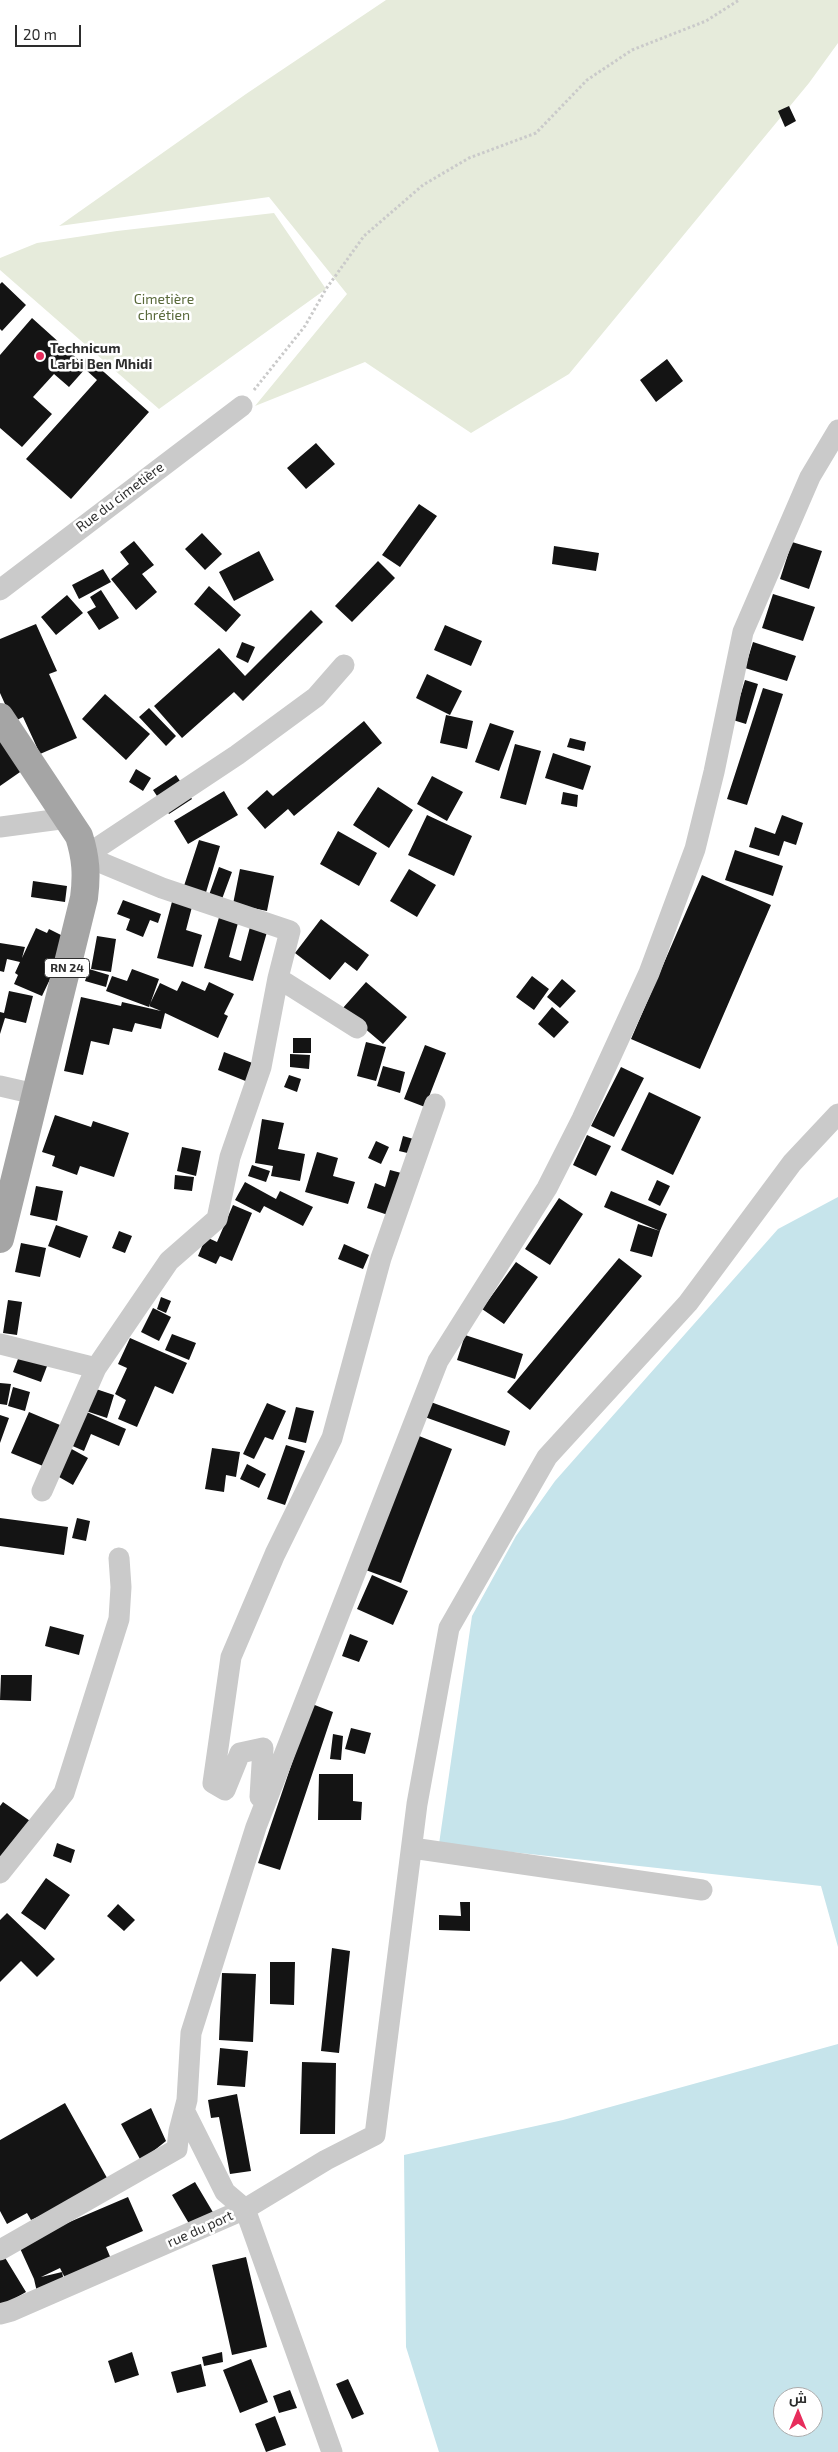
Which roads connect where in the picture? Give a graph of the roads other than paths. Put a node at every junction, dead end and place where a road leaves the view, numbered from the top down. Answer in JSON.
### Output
{"nodes":[{"id":1,"x":242,"y":406,"type":"road end"},
{"id":2,"x":838,"y":430,"type":"edge"},
{"id":3,"x":0,"y":590,"type":"edge"},
{"id":4,"x":344,"y":665,"type":"dead end"},
{"id":5,"x":0,"y":717,"type":"edge"},
{"id":6,"x":68,"y":818,"type":"junction"},
{"id":7,"x":0,"y":827,"type":"edge"},
{"id":8,"x":86,"y":856,"type":"junction"},
{"id":9,"x":278,"y":978,"type":"junction"},
{"id":10,"x":357,"y":1028,"type":"dead end"},
{"id":11,"x":0,"y":1086,"type":"edge"},
{"id":12,"x":35,"y":1094,"type":"junction"},
{"id":13,"x":435,"y":1104,"type":"dead end"},
{"id":14,"x":838,"y":1114,"type":"edge"},
{"id":15,"x":0,"y":1239,"type":"edge"},
{"id":16,"x":0,"y":1344,"type":"edge"},
{"id":17,"x":96,"y":1368,"type":"junction"},
{"id":18,"x":42,"y":1491,"type":"dead end"},
{"id":19,"x":119,"y":1558,"type":"dead end"},
{"id":20,"x":256,"y":1826,"type":"junction"},
{"id":21,"x":412,"y":1848,"type":"junction"},
{"id":22,"x":0,"y":1873,"type":"edge"},
{"id":23,"x":702,"y":1890,"type":"dead end"},
{"id":24,"x":185,"y":2112,"type":"junction"},
{"id":25,"x":245,"y":2209,"type":"junction"},
{"id":26,"x":0,"y":2250,"type":"edge"},
{"id":27,"x":0,"y":2314,"type":"edge"},
{"id":28,"x":332,"y":2452,"type":"edge"}],
"edges":[{"from":1,"to":3,"type":"street","name":"Rue du cimetière"},
{"from":2,"to":20,"type":"street"},
{"from":4,"to":8,"type":"street"},
{"from":5,"to":6,"type":"main road","number":"RN 24"},
{"from":6,"to":7,"type":"street"},
{"from":6,"to":8,"type":"main road","number":"RN 24"},
{"from":8,"to":9,"type":"street"},
{"from":8,"to":12,"type":"main road","number":"RN 24"},
{"from":9,"to":10,"type":"street"},
{"from":9,"to":17,"type":"street"},
{"from":11,"to":12,"type":"street"},
{"from":12,"to":15,"type":"main road","number":"RN 24"},
{"from":13,"to":20,"type":"street"},
{"from":14,"to":21,"type":"street"},
{"from":16,"to":17,"type":"street"},
{"from":17,"to":18,"type":"street"},
{"from":19,"to":22,"type":"street"},
{"from":20,"to":24,"type":"street"},
{"from":21,"to":23,"type":"street"},
{"from":21,"to":25,"type":"street"},
{"from":24,"to":25,"type":"street"},
{"from":24,"to":26,"type":"street"},
{"from":25,"to":27,"type":"street","name":"rue du port"},
{"from":25,"to":28,"type":"street","name":"rue du port"}]}
